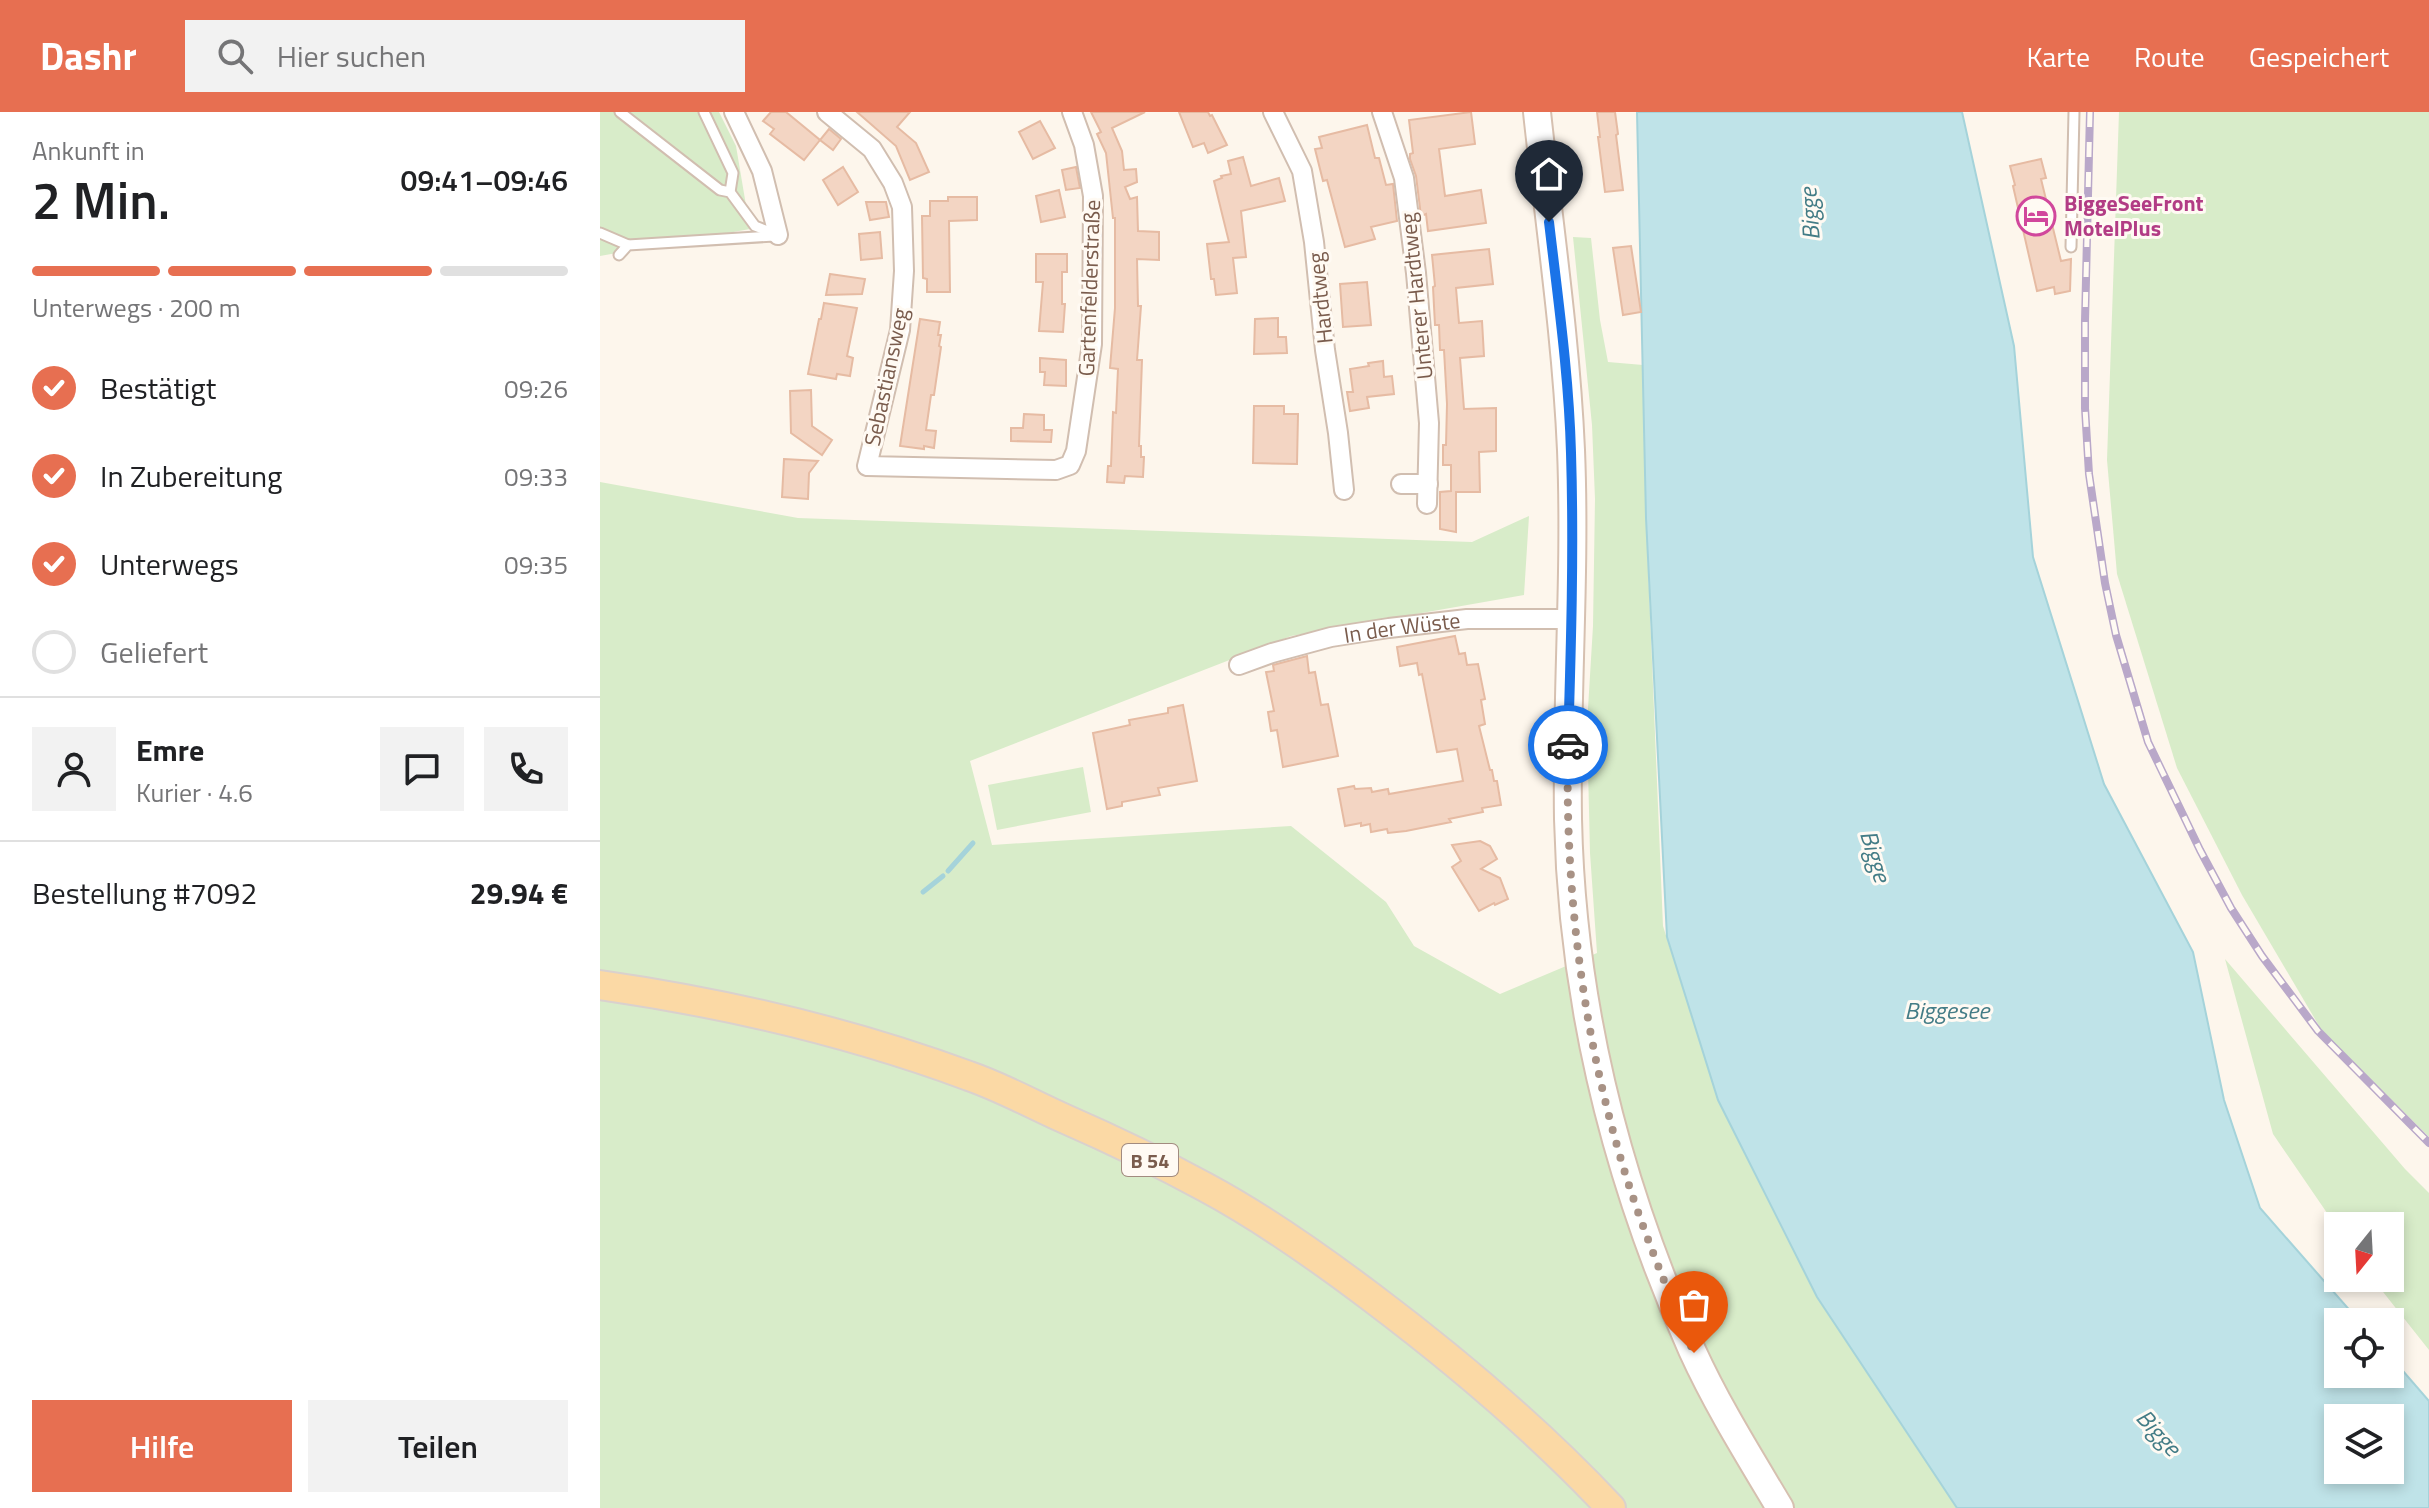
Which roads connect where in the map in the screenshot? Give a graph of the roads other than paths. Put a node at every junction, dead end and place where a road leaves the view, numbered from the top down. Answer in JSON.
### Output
{"nodes":[{"id":1,"x":620,"y":112,"type":"edge"},
{"id":2,"x":704,"y":112,"type":"edge"},
{"id":3,"x":734,"y":112,"type":"edge"},
{"id":4,"x":827,"y":112,"type":"edge"},
{"id":5,"x":1072,"y":112,"type":"edge"},
{"id":6,"x":1273,"y":112,"type":"edge"},
{"id":7,"x":1382,"y":112,"type":"edge"},
{"id":8,"x":1537,"y":112,"type":"edge"},
{"id":9,"x":2074,"y":112,"type":"edge"},
{"id":10,"x":730,"y":192,"type":"junction"},
{"id":11,"x":600,"y":233,"type":"edge"},
{"id":12,"x":778,"y":235,"type":"junction"},
{"id":13,"x":628,"y":245,"type":"junction"},
{"id":14,"x":2071,"y":247,"type":"dead end"},
{"id":15,"x":619,"y":255,"type":"dead end"},
{"id":16,"x":1070,"y":465,"type":"joint"},
{"id":17,"x":1401,"y":484,"type":"dead end"},
{"id":18,"x":1428,"y":484,"type":"junction"},
{"id":19,"x":1344,"y":490,"type":"dead end"},
{"id":20,"x":1427,"y":504,"type":"dead end"},
{"id":21,"x":1571,"y":619,"type":"junction"},
{"id":22,"x":1239,"y":665,"type":"dead end"},
{"id":23,"x":600,"y":985,"type":"edge"},
{"id":24,"x":1611,"y":1508,"type":"edge"},
{"id":25,"x":1780,"y":1508,"type":"edge"}],
"edges":[{"from":1,"to":10,"type":"lane"},
{"from":2,"to":10,"type":"lane"},
{"from":3,"to":12,"type":"street"},
{"from":4,"to":16,"type":"street","name":"Sebastiansweg"},
{"from":5,"to":16,"type":"street","name":"Gartenfelderstraße"},
{"from":6,"to":19,"type":"street","name":"Hardtweg"},
{"from":7,"to":18,"type":"street","name":"Unterer Hardtweg"},
{"from":8,"to":21,"type":"main road"},
{"from":9,"to":14,"type":"lane"},
{"from":10,"to":12,"type":"lane"},
{"from":11,"to":13,"type":"lane"},
{"from":12,"to":13,"type":"lane"},
{"from":13,"to":15,"type":"lane"},
{"from":17,"to":18,"type":"street"},
{"from":18,"to":20,"type":"street","name":"Unterer Hardtweg"},
{"from":21,"to":22,"type":"street","name":"In der Wüste"},
{"from":21,"to":25,"type":"main road"},
{"from":23,"to":24,"type":"main road","number":"B 54"}]}
